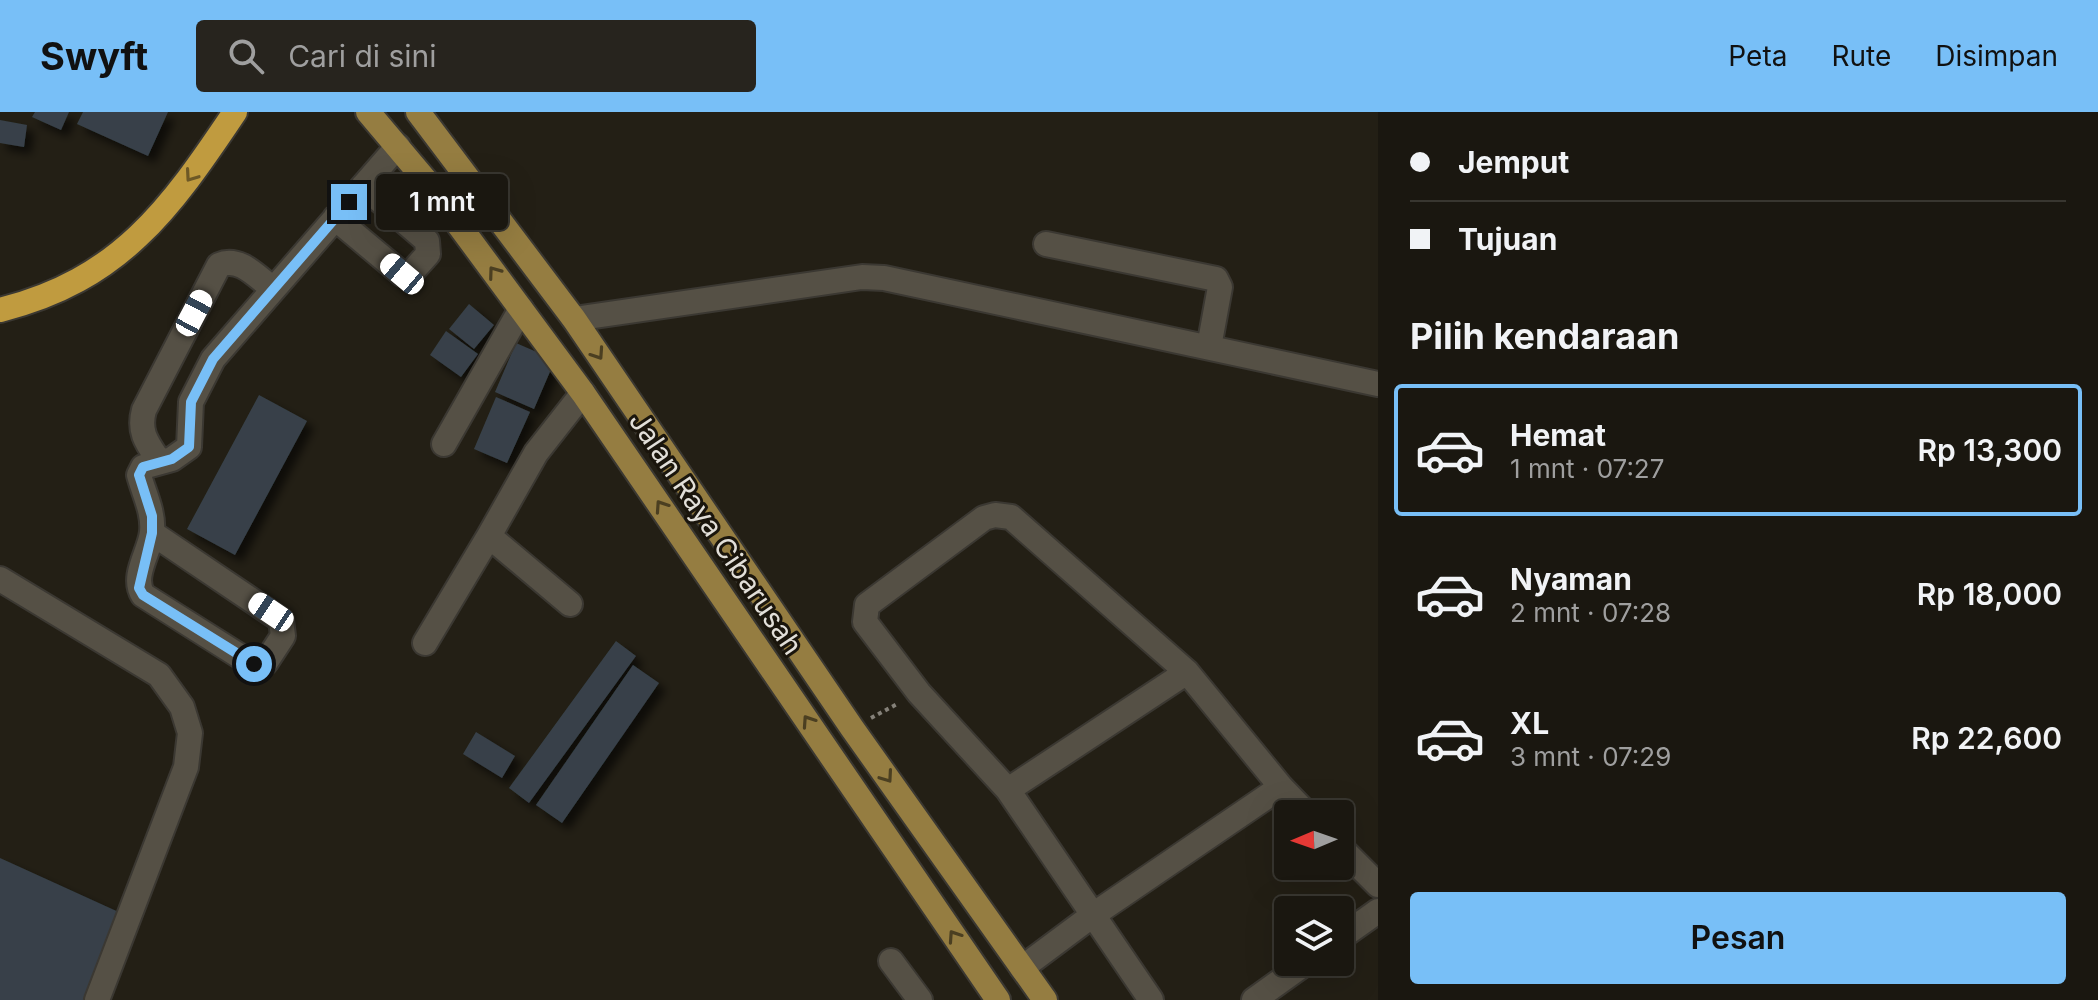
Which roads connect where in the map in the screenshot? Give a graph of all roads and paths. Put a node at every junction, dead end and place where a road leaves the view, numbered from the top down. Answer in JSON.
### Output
{"nodes":[{"id":1,"x":235,"y":112,"type":"edge"},
{"id":2,"x":368,"y":112,"type":"edge"},
{"id":3,"x":418,"y":112,"type":"edge"},
{"id":4,"x":398,"y":146,"type":"junction"},
{"id":5,"x":363,"y":186,"type":"junction"},
{"id":6,"x":335,"y":218,"type":"junction"},
{"id":7,"x":1046,"y":244,"type":"dead end"},
{"id":8,"x":273,"y":289,"type":"junction"},
{"id":9,"x":521,"y":309,"type":"junction"},
{"id":10,"x":0,"y":310,"type":"edge"},
{"id":11,"x":574,"y":319,"type":"junction"},
{"id":12,"x":1209,"y":347,"type":"junction"},
{"id":13,"x":1378,"y":384,"type":"edge"},
{"id":14,"x":583,"y":393,"type":"junction"},
{"id":15,"x":444,"y":444,"type":"dead end"},
{"id":16,"x":159,"y":461,"type":"junction"},
{"id":17,"x":152,"y":533,"type":"junction"},
{"id":18,"x":489,"y":536,"type":"junction"},
{"id":19,"x":0,"y":579,"type":"edge"},
{"id":20,"x":570,"y":604,"type":"dead end"},
{"id":21,"x":425,"y":643,"type":"dead end"},
{"id":22,"x":1187,"y":672,"type":"junction"},
{"id":23,"x":919,"y":693,"type":"junction"},
{"id":24,"x":852,"y":728,"type":"junction"},
{"id":25,"x":1281,"y":787,"type":"junction"},
{"id":26,"x":1008,"y":790,"type":"junction"},
{"id":27,"x":1294,"y":800,"type":"edge"},
{"id":28,"x":1354,"y":861,"type":"edge"},
{"id":29,"x":1378,"y":885,"type":"edge"},
{"id":30,"x":1378,"y":911,"type":"edge"},
{"id":31,"x":1093,"y":915,"type":"junction"},
{"id":32,"x":1354,"y":928,"type":"edge"},
{"id":33,"x":891,"y":961,"type":"dead end"},
{"id":34,"x":1022,"y":968,"type":"junction"},
{"id":35,"x":1287,"y":976,"type":"edge"},
{"id":36,"x":97,"y":1000,"type":"edge"},
{"id":37,"x":920,"y":1000,"type":"edge"},
{"id":38,"x":998,"y":1000,"type":"edge"},
{"id":39,"x":1045,"y":1000,"type":"edge"},
{"id":40,"x":1151,"y":1000,"type":"edge"},
{"id":41,"x":1254,"y":1000,"type":"edge"}],
"edges":[{"from":1,"to":10,"type":"highway","one_way":true},
{"from":2,"to":4,"type":"main road","name":"Jalan Raya Cibarusah"},
{"from":3,"to":11,"type":"main road","name":"Jalan Raya Cibarusah"},
{"from":4,"to":5,"type":"lane"},
{"from":9,"to":4,"type":"main road","name":"Jalan Raya Cibarusah","one_way":true},
{"from":5,"to":6,"type":"lane"},
{"from":5,"to":6,"type":"lane"},
{"from":6,"to":8,"type":"lane"},
{"from":7,"to":12,"type":"lane"},
{"from":8,"to":16,"type":"lane"},
{"from":8,"to":16,"type":"lane"},
{"from":9,"to":14,"type":"main road","name":"Jalan Raya Cibarusah"},
{"from":9,"to":15,"type":"lane"},
{"from":11,"to":12,"type":"lane"},
{"from":11,"to":24,"type":"main road","name":"Jalan Raya Cibarusah","one_way":true},
{"from":12,"to":13,"type":"lane"},
{"from":14,"to":18,"type":"lane"},
{"from":38,"to":14,"type":"main road","name":"Jalan Raya Cibarusah","one_way":true},
{"from":16,"to":17,"type":"lane"},
{"from":17,"to":17,"type":"lane"},
{"from":18,"to":20,"type":"lane"},
{"from":18,"to":21,"type":"lane"},
{"from":19,"to":36,"type":"lane"},
{"from":22,"to":23,"type":"lane"},
{"from":22,"to":25,"type":"lane"},
{"from":22,"to":26,"type":"lane"},
{"from":23,"to":24,"type":"path"},
{"from":23,"to":26,"type":"lane"},
{"from":24,"to":34,"type":"main road","name":"Jalan Raya Cibarusah","one_way":true},
{"from":25,"to":27,"type":"lane"},
{"from":25,"to":31,"type":"lane"},
{"from":26,"to":31,"type":"lane"},
{"from":28,"to":29,"type":"lane"},
{"from":30,"to":32,"type":"lane"},
{"from":31,"to":34,"type":"lane"},
{"from":31,"to":40,"type":"lane"},
{"from":33,"to":37,"type":"lane"},
{"from":34,"to":39,"type":"main road","name":"Jalan Raya Cibarusah"},
{"from":35,"to":41,"type":"lane"}]}
